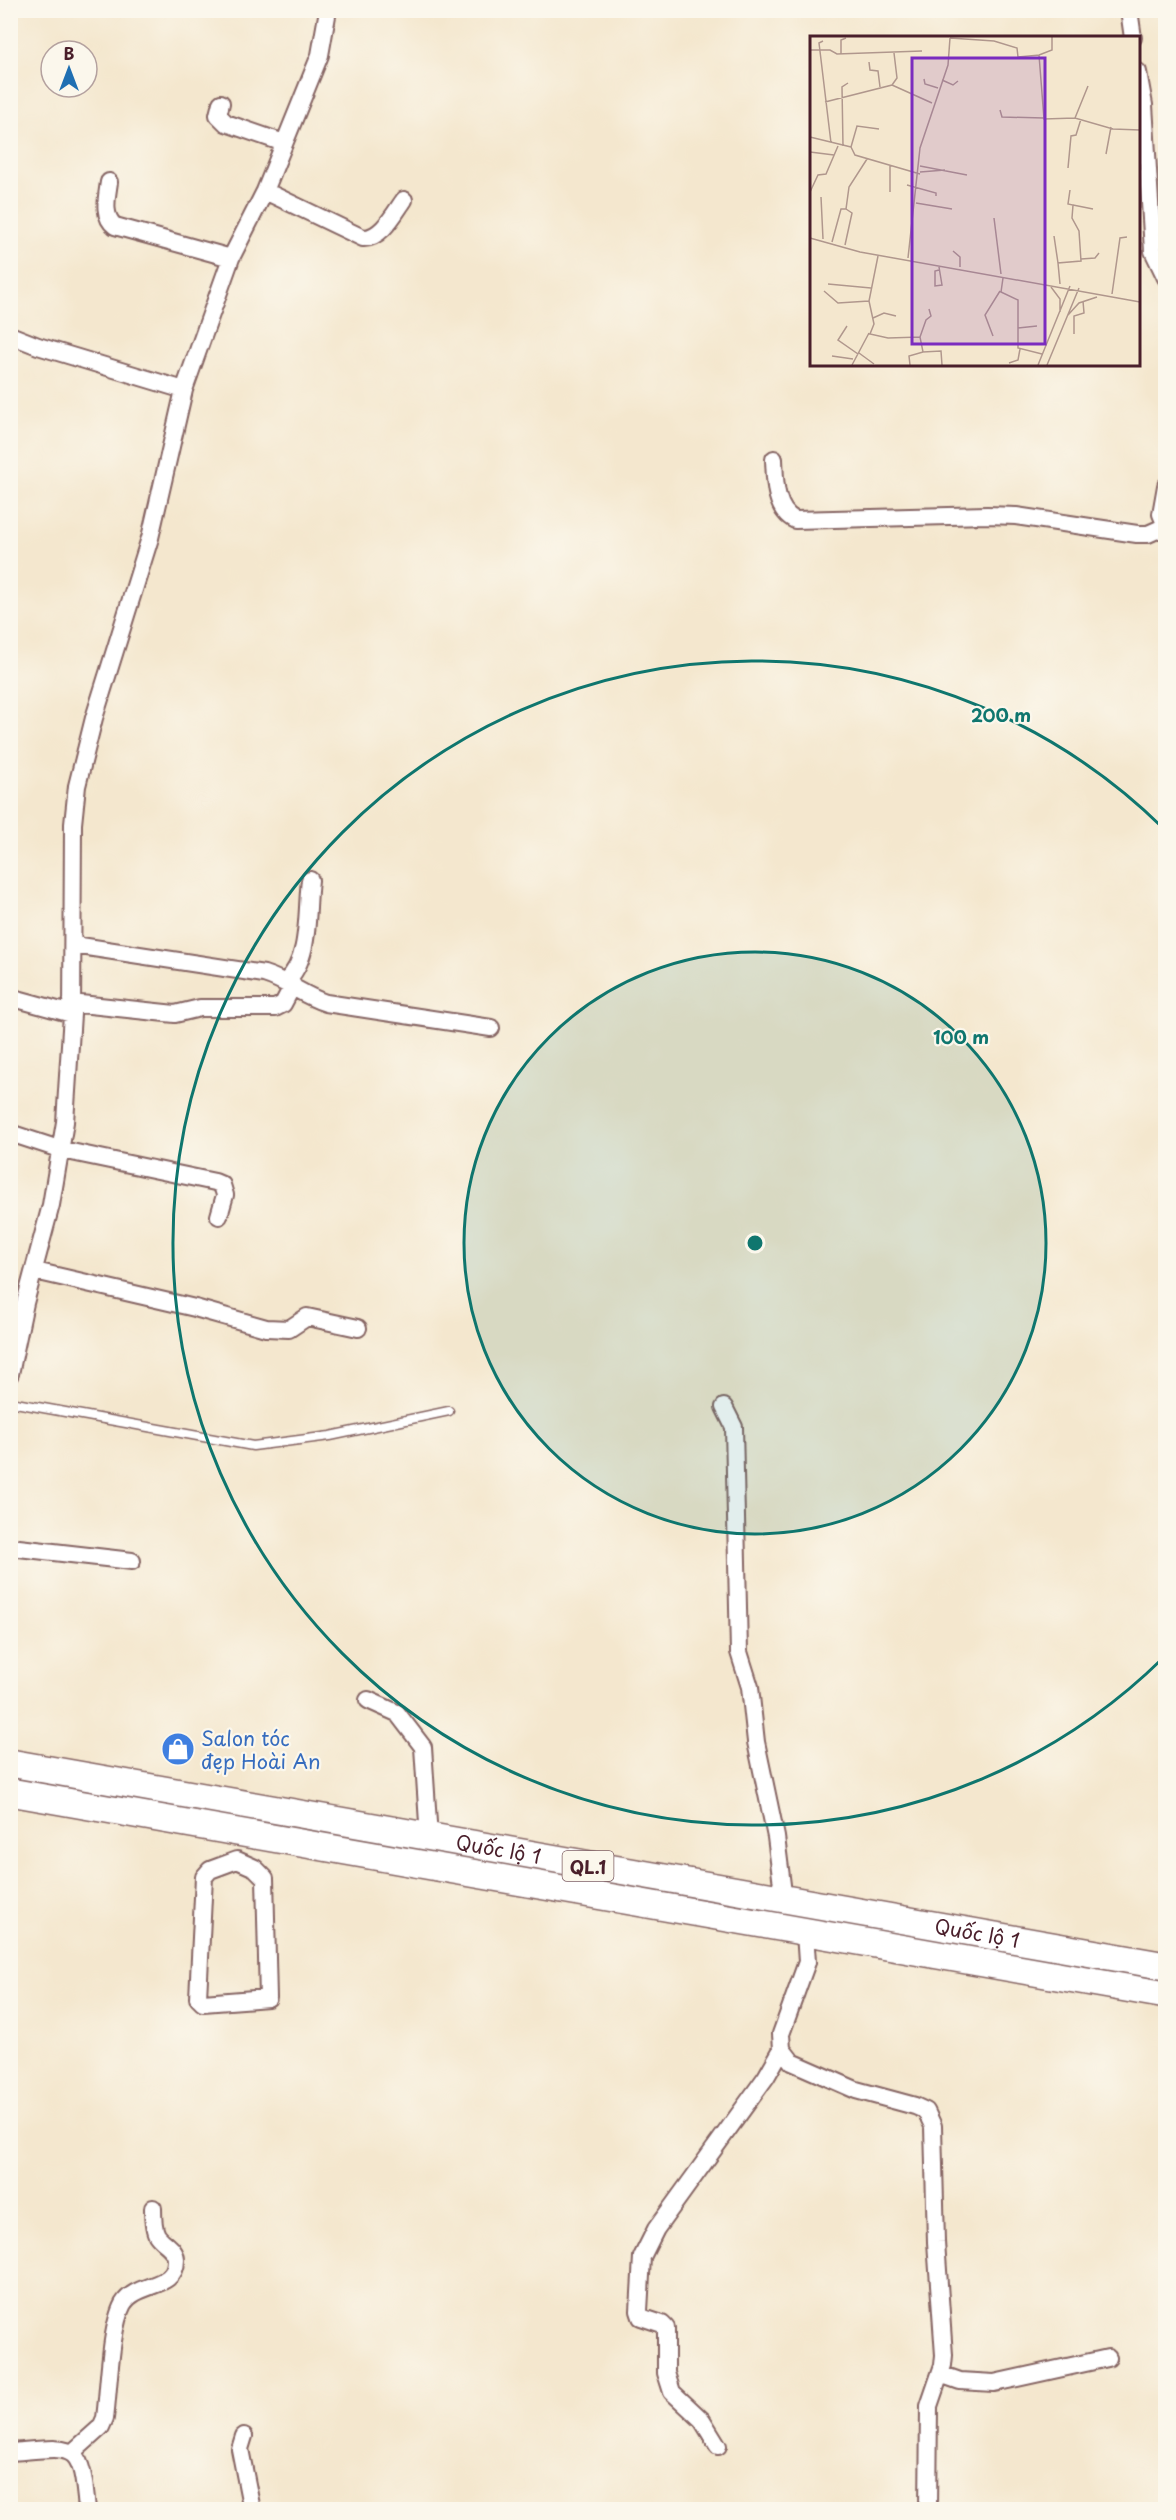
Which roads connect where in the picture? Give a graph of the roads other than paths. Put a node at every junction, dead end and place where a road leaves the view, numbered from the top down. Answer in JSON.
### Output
{"nodes":[{"id":1,"x":328,"y":10,"type":"edge"},
{"id":2,"x":1129,"y":10,"type":"edge"},
{"id":3,"x":1133,"y":36,"type":"edge"},
{"id":4,"x":1140,"y":83,"type":"edge"},
{"id":5,"x":221,"y":103,"type":"dead end"},
{"id":6,"x":284,"y":143,"type":"junction"},
{"id":7,"x":109,"y":182,"type":"dead end"},
{"id":8,"x":265,"y":191,"type":"junction"},
{"id":9,"x":404,"y":200,"type":"dead end"},
{"id":10,"x":231,"y":258,"type":"junction"},
{"id":11,"x":1166,"y":278,"type":"edge"},
{"id":12,"x":10,"y":335,"type":"edge"},
{"id":13,"x":184,"y":390,"type":"junction"},
{"id":14,"x":774,"y":459,"type":"dead end"},
{"id":15,"x":1166,"y":486,"type":"edge"},
{"id":16,"x":1166,"y":526,"type":"edge"},
{"id":17,"x":310,"y":880,"type":"dead end"},
{"id":18,"x":74,"y":945,"type":"junction"},
{"id":19,"x":289,"y":983,"type":"junction"},
{"id":20,"x":10,"y":997,"type":"edge"},
{"id":21,"x":72,"y":1008,"type":"junction"},
{"id":22,"x":491,"y":1028,"type":"dead end"},
{"id":23,"x":10,"y":1133,"type":"edge"},
{"id":24,"x":62,"y":1150,"type":"junction"},
{"id":25,"x":219,"y":1216,"type":"dead end"},
{"id":26,"x":35,"y":1271,"type":"junction"},
{"id":27,"x":358,"y":1328,"type":"dead end"},
{"id":28,"x":10,"y":1374,"type":"edge"},
{"id":29,"x":10,"y":1402,"type":"edge"},
{"id":30,"x":724,"y":1407,"type":"dead end"},
{"id":31,"x":449,"y":1411,"type":"dead end"},
{"id":32,"x":10,"y":1547,"type":"edge"},
{"id":33,"x":132,"y":1561,"type":"dead end"},
{"id":34,"x":368,"y":1700,"type":"dead end"},
{"id":35,"x":10,"y":1763,"type":"edge"},
{"id":36,"x":10,"y":1792,"type":"edge"},
{"id":37,"x":239,"y":1832,"type":"junction"},
{"id":38,"x":429,"y":1838,"type":"junction"},
{"id":39,"x":237,"y":1860,"type":"junction"},
{"id":40,"x":784,"y":1901,"type":"junction"},
{"id":41,"x":806,"y":1934,"type":"junction"},
{"id":42,"x":1166,"y":1966,"type":"edge"},
{"id":43,"x":1166,"y":1995,"type":"edge"},
{"id":44,"x":782,"y":2049,"type":"junction"},
{"id":45,"x":153,"y":2208,"type":"dead end"},
{"id":46,"x":1108,"y":2358,"type":"dead end"},
{"id":47,"x":940,"y":2374,"type":"junction"},
{"id":48,"x":244,"y":2436,"type":"dead end"},
{"id":49,"x":718,"y":2446,"type":"dead end"},
{"id":50,"x":10,"y":2452,"type":"edge"},
{"id":51,"x":72,"y":2453,"type":"junction"},
{"id":52,"x":87,"y":2510,"type":"edge"},
{"id":53,"x":252,"y":2510,"type":"edge"},
{"id":54,"x":928,"y":2510,"type":"edge"}],
"edges":[{"from":1,"to":6,"type":"street"},
{"from":2,"to":3,"type":"street"},
{"from":4,"to":11,"type":"street"},
{"from":5,"to":6,"type":"street"},
{"from":6,"to":8,"type":"street"},
{"from":7,"to":10,"type":"street"},
{"from":8,"to":9,"type":"street"},
{"from":8,"to":10,"type":"street"},
{"from":10,"to":13,"type":"street"},
{"from":12,"to":13,"type":"street"},
{"from":13,"to":18,"type":"street"},
{"from":14,"to":16,"type":"street"},
{"from":15,"to":16,"type":"street"},
{"from":17,"to":19,"type":"street"},
{"from":18,"to":19,"type":"street"},
{"from":18,"to":21,"type":"street"},
{"from":19,"to":21,"type":"street"},
{"from":19,"to":22,"type":"street"},
{"from":20,"to":21,"type":"street"},
{"from":21,"to":24,"type":"street"},
{"from":23,"to":24,"type":"street"},
{"from":24,"to":25,"type":"street"},
{"from":24,"to":26,"type":"street"},
{"from":26,"to":27,"type":"street"},
{"from":26,"to":28,"type":"street"},
{"from":29,"to":31,"type":"lane"},
{"from":30,"to":40,"type":"street"},
{"from":32,"to":33,"type":"street"},
{"from":34,"to":38,"type":"street"},
{"from":35,"to":38,"type":"highway","name":"Quốc lộ 1","number":"QL.1"},
{"from":36,"to":37,"type":"highway","name":"Quốc lộ 1","number":"QL.1"},
{"from":37,"to":39,"type":"street"},
{"from":37,"to":41,"type":"highway","name":"Quốc lộ 1","number":"QL.1"},
{"from":38,"to":40,"type":"highway","name":"Quốc lộ 1","number":"QL.1"},
{"from":39,"to":39,"type":"street"},
{"from":40,"to":42,"type":"highway","name":"Quốc lộ 1","number":"QL.1"},
{"from":41,"to":43,"type":"highway","name":"Quốc lộ 1","number":"QL.1"},
{"from":41,"to":44,"type":"street"},
{"from":44,"to":47,"type":"street"},
{"from":44,"to":49,"type":"street"},
{"from":45,"to":51,"type":"street"},
{"from":46,"to":47,"type":"street"},
{"from":47,"to":54,"type":"street"},
{"from":48,"to":53,"type":"street"},
{"from":50,"to":51,"type":"street"},
{"from":51,"to":52,"type":"street"}]}
